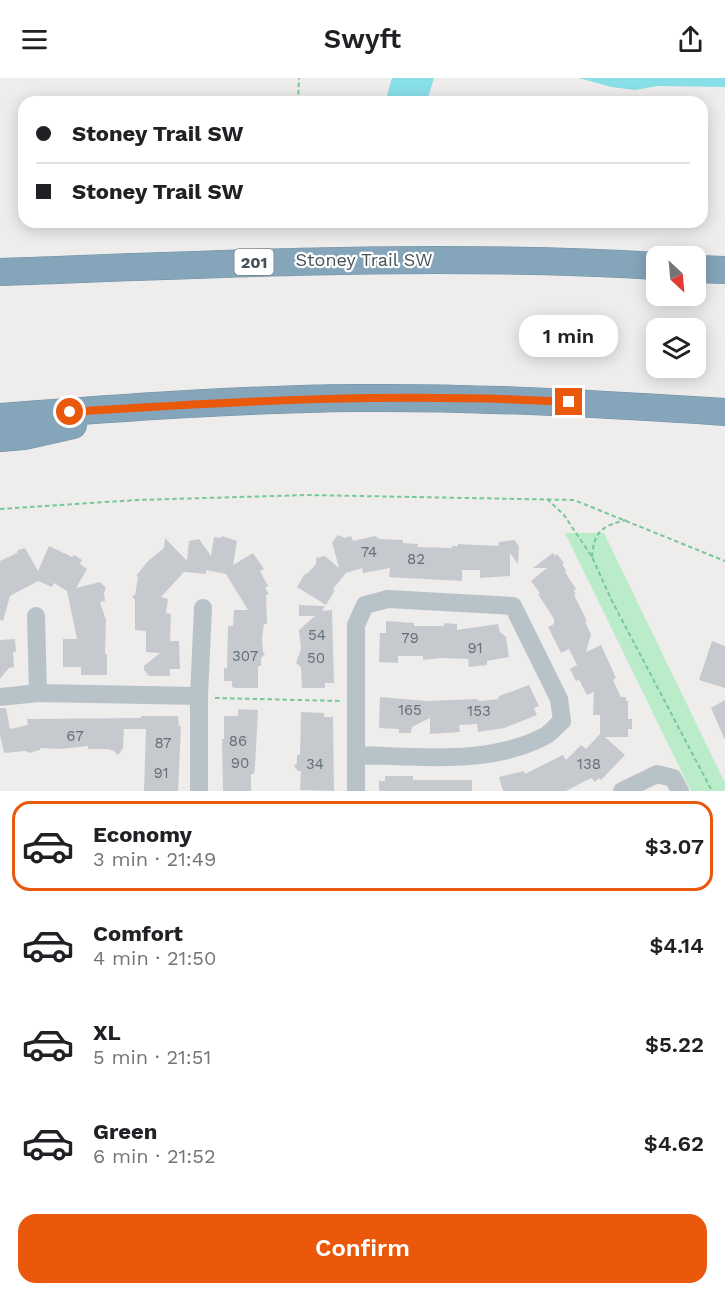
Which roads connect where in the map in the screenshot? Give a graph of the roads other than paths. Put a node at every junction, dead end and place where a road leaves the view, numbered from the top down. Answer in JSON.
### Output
{"nodes":[{"id":1,"x":646,"y":266,"type":"edge"},
{"id":2,"x":706,"y":269,"type":"edge"},
{"id":3,"x":725,"y":270,"type":"edge"},
{"id":4,"x":0,"y":272,"type":"edge"},
{"id":5,"x":164,"y":405,"type":"junction"},
{"id":6,"x":725,"y":412,"type":"edge"},
{"id":7,"x":0,"y":417,"type":"edge"},
{"id":8,"x":0,"y":438,"type":"edge"},
{"id":9,"x":204,"y":608,"type":"dead end"},
{"id":10,"x":36,"y":616,"type":"dead end"},
{"id":11,"x":38,"y":693,"type":"junction"},
{"id":12,"x":0,"y":697,"type":"edge"},
{"id":13,"x":205,"y":697,"type":"junction"},
{"id":14,"x":357,"y":754,"type":"junction"},
{"id":15,"x":199,"y":791,"type":"edge"},
{"id":16,"x":356,"y":791,"type":"edge"},
{"id":17,"x":622,"y":791,"type":"edge"},
{"id":18,"x":680,"y":791,"type":"edge"}],
"edges":[{"from":1,"to":4,"type":"highway","name":"Stoney Trail SW","number":"201"},
{"from":2,"to":3,"type":"highway"},
{"from":5,"to":6,"type":"highway"},
{"from":5,"to":7,"type":"highway"},
{"from":5,"to":8,"type":"highway"},
{"from":9,"to":13,"type":"street"},
{"from":10,"to":11,"type":"street"},
{"from":11,"to":12,"type":"street"},
{"from":11,"to":13,"type":"street"},
{"from":13,"to":15,"type":"street"},
{"from":14,"to":14,"type":"street"},
{"from":14,"to":16,"type":"street"},
{"from":17,"to":18,"type":"street"}]}
